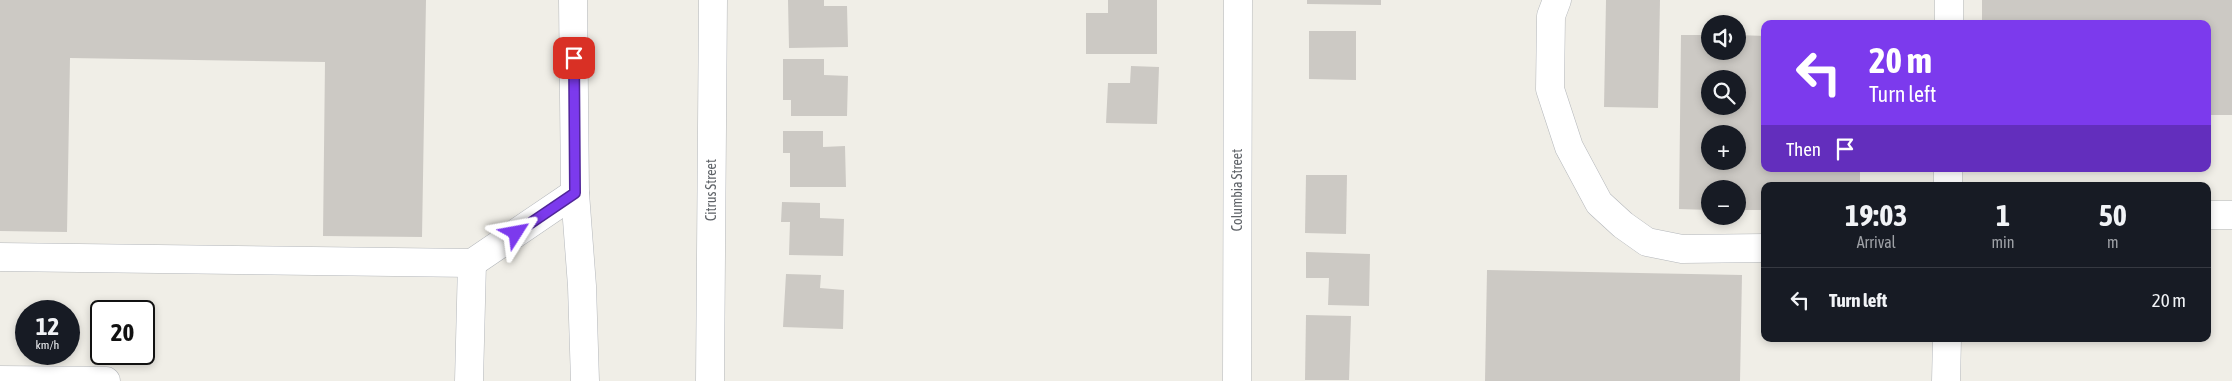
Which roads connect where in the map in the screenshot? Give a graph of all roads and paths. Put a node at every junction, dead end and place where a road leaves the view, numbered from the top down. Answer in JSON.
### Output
{"nodes":[{"id":1,"x":573,"y":0,"type":"edge"},
{"id":2,"x":712,"y":0,"type":"edge"},
{"id":3,"x":1238,"y":0,"type":"edge"},
{"id":4,"x":1557,"y":0,"type":"edge"},
{"id":5,"x":1949,"y":0,"type":"edge"},
{"id":6,"x":1949,"y":20,"type":"edge"},
{"id":7,"x":575,"y":193,"type":"junction"},
{"id":8,"x":2211,"y":215,"type":"edge"},
{"id":9,"x":2232,"y":215,"type":"edge"},
{"id":10,"x":1761,"y":248,"type":"edge"},
{"id":11,"x":0,"y":257,"type":"edge"},
{"id":12,"x":472,"y":263,"type":"junction"},
{"id":13,"x":1947,"y":342,"type":"edge"},
{"id":14,"x":0,"y":380,"type":"edge"},
{"id":15,"x":106,"y":381,"type":"edge"},
{"id":16,"x":469,"y":381,"type":"edge"},
{"id":17,"x":585,"y":381,"type":"edge"},
{"id":18,"x":710,"y":381,"type":"edge"},
{"id":19,"x":1237,"y":381,"type":"edge"},
{"id":20,"x":1946,"y":381,"type":"edge"}],
"edges":[{"from":1,"to":7,"type":"street"},
{"from":2,"to":18,"type":"street","name":"Citrus Street"},
{"from":3,"to":19,"type":"street","name":"Columbia Street"},
{"from":4,"to":10,"type":"street"},
{"from":5,"to":6,"type":"street"},
{"from":7,"to":12,"type":"street"},
{"from":7,"to":17,"type":"street"},
{"from":8,"to":9,"type":"street"},
{"from":11,"to":12,"type":"street"},
{"from":12,"to":16,"type":"street"},
{"from":13,"to":20,"type":"street"},
{"from":14,"to":15,"type":"street"}]}
